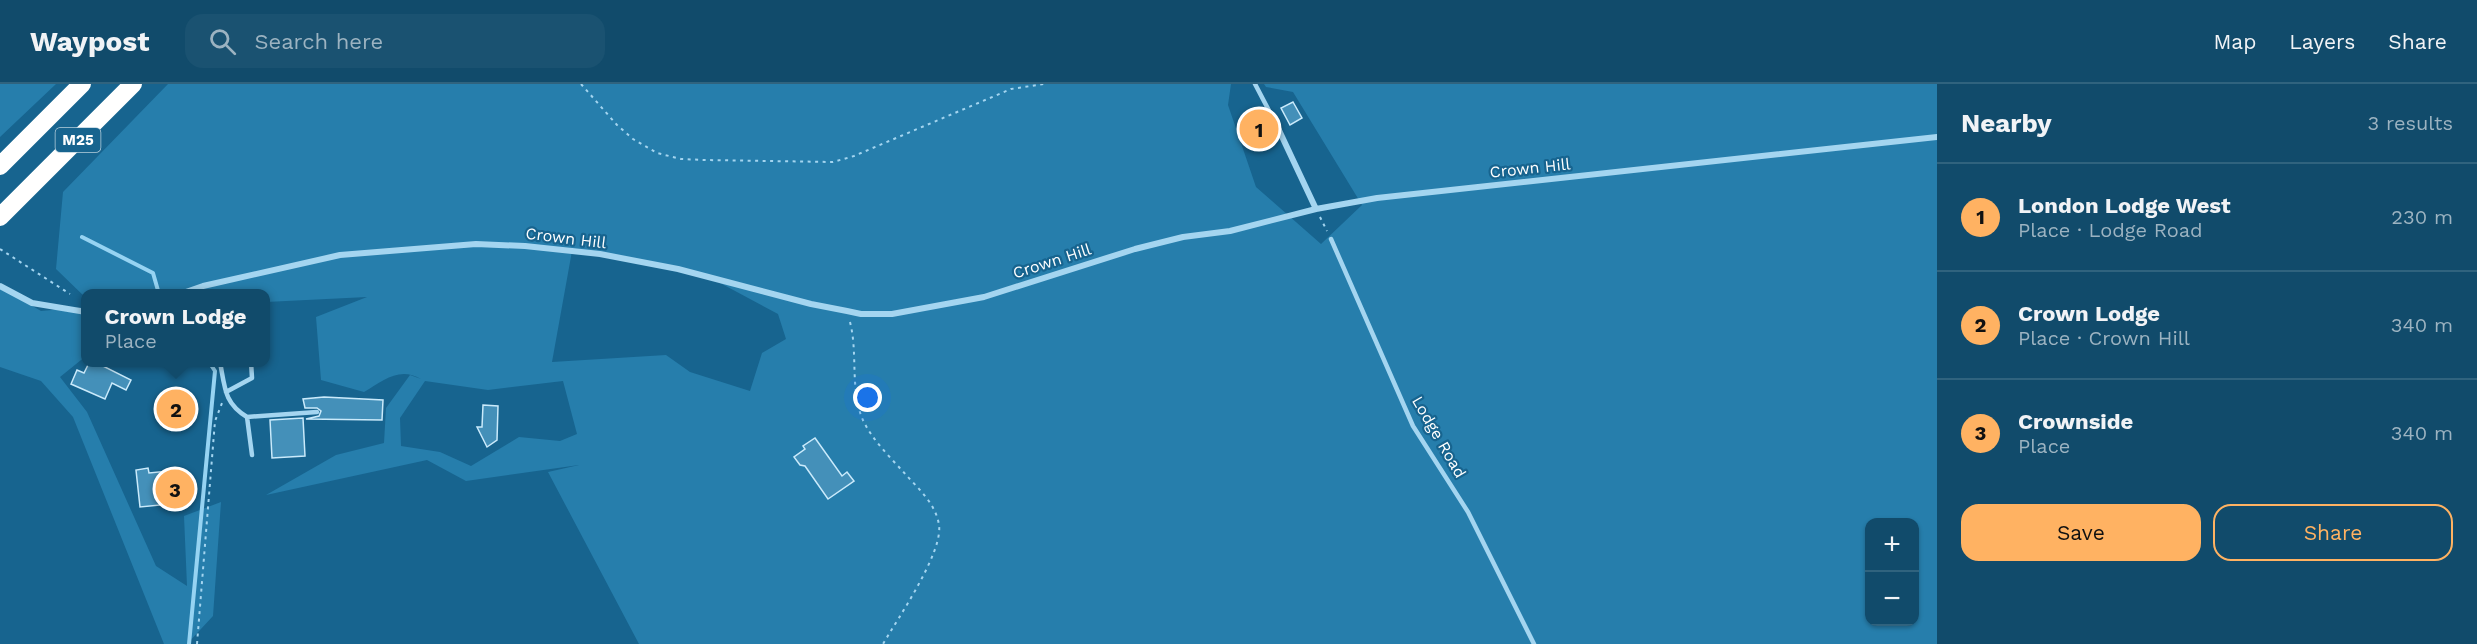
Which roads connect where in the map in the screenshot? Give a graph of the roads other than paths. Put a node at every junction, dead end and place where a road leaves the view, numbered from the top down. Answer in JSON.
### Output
{"nodes":[{"id":1,"x":82,"y":84,"type":"edge"},
{"id":2,"x":133,"y":84,"type":"edge"},
{"id":3,"x":1255,"y":84,"type":"edge"},
{"id":4,"x":1276,"y":126,"type":"joint"},
{"id":5,"x":1937,"y":137,"type":"edge"},
{"id":6,"x":0,"y":166,"type":"edge"},
{"id":7,"x":1316,"y":209,"type":"junction"},
{"id":8,"x":0,"y":217,"type":"edge"},
{"id":9,"x":1331,"y":239,"type":"road end"},
{"id":10,"x":0,"y":286,"type":"edge"},
{"id":11,"x":207,"y":289,"type":"edge"},
{"id":12,"x":81,"y":311,"type":"edge"},
{"id":13,"x":221,"y":367,"type":"edge"},
{"id":14,"x":251,"y":367,"type":"edge"},
{"id":15,"x":226,"y":392,"type":"junction"},
{"id":16,"x":317,"y":412,"type":"dead end"},
{"id":17,"x":248,"y":417,"type":"junction"},
{"id":18,"x":252,"y":455,"type":"dead end"},
{"id":19,"x":1534,"y":644,"type":"edge"}],
"edges":[{"from":1,"to":6,"type":"highway","number":"M25"},
{"from":2,"to":8,"type":"highway","number":"M25"},
{"from":3,"to":4,"type":"lane"},
{"from":4,"to":7,"type":"street"},
{"from":5,"to":7,"type":"street","name":"Crown Hill"},
{"from":7,"to":11,"type":"street","name":"Crown Hill"},
{"from":9,"to":19,"type":"lane","name":"Lodge Road"},
{"from":10,"to":12,"type":"street"},
{"from":13,"to":15,"type":"lane"},
{"from":14,"to":15,"type":"lane"},
{"from":15,"to":17,"type":"lane"},
{"from":16,"to":17,"type":"lane"},
{"from":17,"to":18,"type":"lane"}]}
